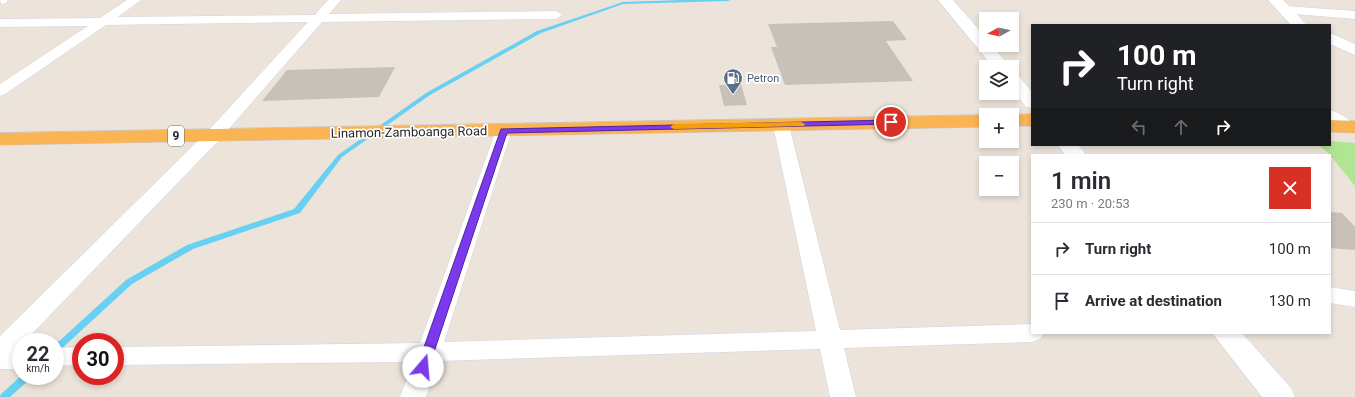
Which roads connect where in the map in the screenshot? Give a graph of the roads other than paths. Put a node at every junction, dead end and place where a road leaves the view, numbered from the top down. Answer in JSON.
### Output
{"nodes":[{"id":1,"x":135,"y":0,"type":"edge"},
{"id":2,"x":335,"y":0,"type":"edge"},
{"id":3,"x":946,"y":0,"type":"edge"},
{"id":4,"x":1275,"y":0,"type":"edge"},
{"id":5,"x":1286,"y":10,"type":"junction"},
{"id":6,"x":556,"y":15,"type":"dead end"},
{"id":7,"x":1355,"y":15,"type":"edge"},
{"id":8,"x":319,"y":19,"type":"junction"},
{"id":9,"x":0,"y":23,"type":"edge"},
{"id":10,"x":100,"y":23,"type":"junction"},
{"id":11,"x":1300,"y":24,"type":"edge"},
{"id":12,"x":1331,"y":38,"type":"edge"},
{"id":13,"x":1355,"y":50,"type":"edge"},
{"id":14,"x":996,"y":60,"type":"edge"},
{"id":15,"x":1019,"y":87,"type":"edge"},
{"id":16,"x":0,"y":91,"type":"edge"},
{"id":17,"x":1031,"y":102,"type":"edge"},
{"id":18,"x":1331,"y":115,"type":"edge"},
{"id":19,"x":1019,"y":120,"type":"edge"},
{"id":20,"x":1031,"y":120,"type":"edge"},
{"id":21,"x":979,"y":121,"type":"edge"},
{"id":22,"x":781,"y":124,"type":"junction"},
{"id":23,"x":1344,"y":127,"type":"edge"},
{"id":24,"x":504,"y":130,"type":"junction"},
{"id":25,"x":214,"y":135,"type":"junction"},
{"id":26,"x":0,"y":139,"type":"edge"},
{"id":27,"x":1069,"y":146,"type":"edge"},
{"id":28,"x":1075,"y":154,"type":"edge"},
{"id":29,"x":1331,"y":295,"type":"edge"},
{"id":30,"x":1355,"y":299,"type":"edge"},
{"id":31,"x":1031,"y":333,"type":"edge"},
{"id":32,"x":1227,"y":334,"type":"edge"},
{"id":33,"x":830,"y":339,"type":"junction"},
{"id":34,"x":428,"y":352,"type":"junction"},
{"id":35,"x":124,"y":356,"type":"edge"},
{"id":36,"x":8,"y":357,"type":"edge"},
{"id":37,"x":413,"y":397,"type":"edge"},
{"id":38,"x":843,"y":397,"type":"edge"},
{"id":39,"x":1280,"y":397,"type":"edge"}],
"edges":[{"from":1,"to":10,"type":"street"},
{"from":2,"to":8,"type":"street"},
{"from":3,"to":14,"type":"street"},
{"from":4,"to":5,"type":"street"},
{"from":5,"to":7,"type":"street"},
{"from":5,"to":11,"type":"street"},
{"from":6,"to":8,"type":"street"},
{"from":8,"to":10,"type":"street"},
{"from":8,"to":25,"type":"street"},
{"from":9,"to":10,"type":"street"},
{"from":10,"to":16,"type":"street"},
{"from":12,"to":13,"type":"street"},
{"from":15,"to":17,"type":"street"},
{"from":18,"to":23,"type":"street"},
{"from":19,"to":20,"type":"highway"},
{"from":21,"to":22,"type":"highway","name":"Linamon-Zamboanga Road","number":"9"},
{"from":22,"to":24,"type":"highway","name":"Linamon-Zamboanga Road","number":"9"},
{"from":22,"to":33,"type":"street"},
{"from":24,"to":25,"type":"highway","name":"Linamon-Zamboanga Road","number":"9"},
{"from":24,"to":34,"type":"street"},
{"from":25,"to":26,"type":"highway","name":"Linamon-Zamboanga Road","number":"9"},
{"from":25,"to":36,"type":"street"},
{"from":27,"to":28,"type":"street"},
{"from":29,"to":30,"type":"street"},
{"from":31,"to":33,"type":"street"},
{"from":32,"to":39,"type":"street"},
{"from":33,"to":34,"type":"street"},
{"from":33,"to":38,"type":"street"},
{"from":34,"to":35,"type":"street"},
{"from":34,"to":37,"type":"street"}]}
